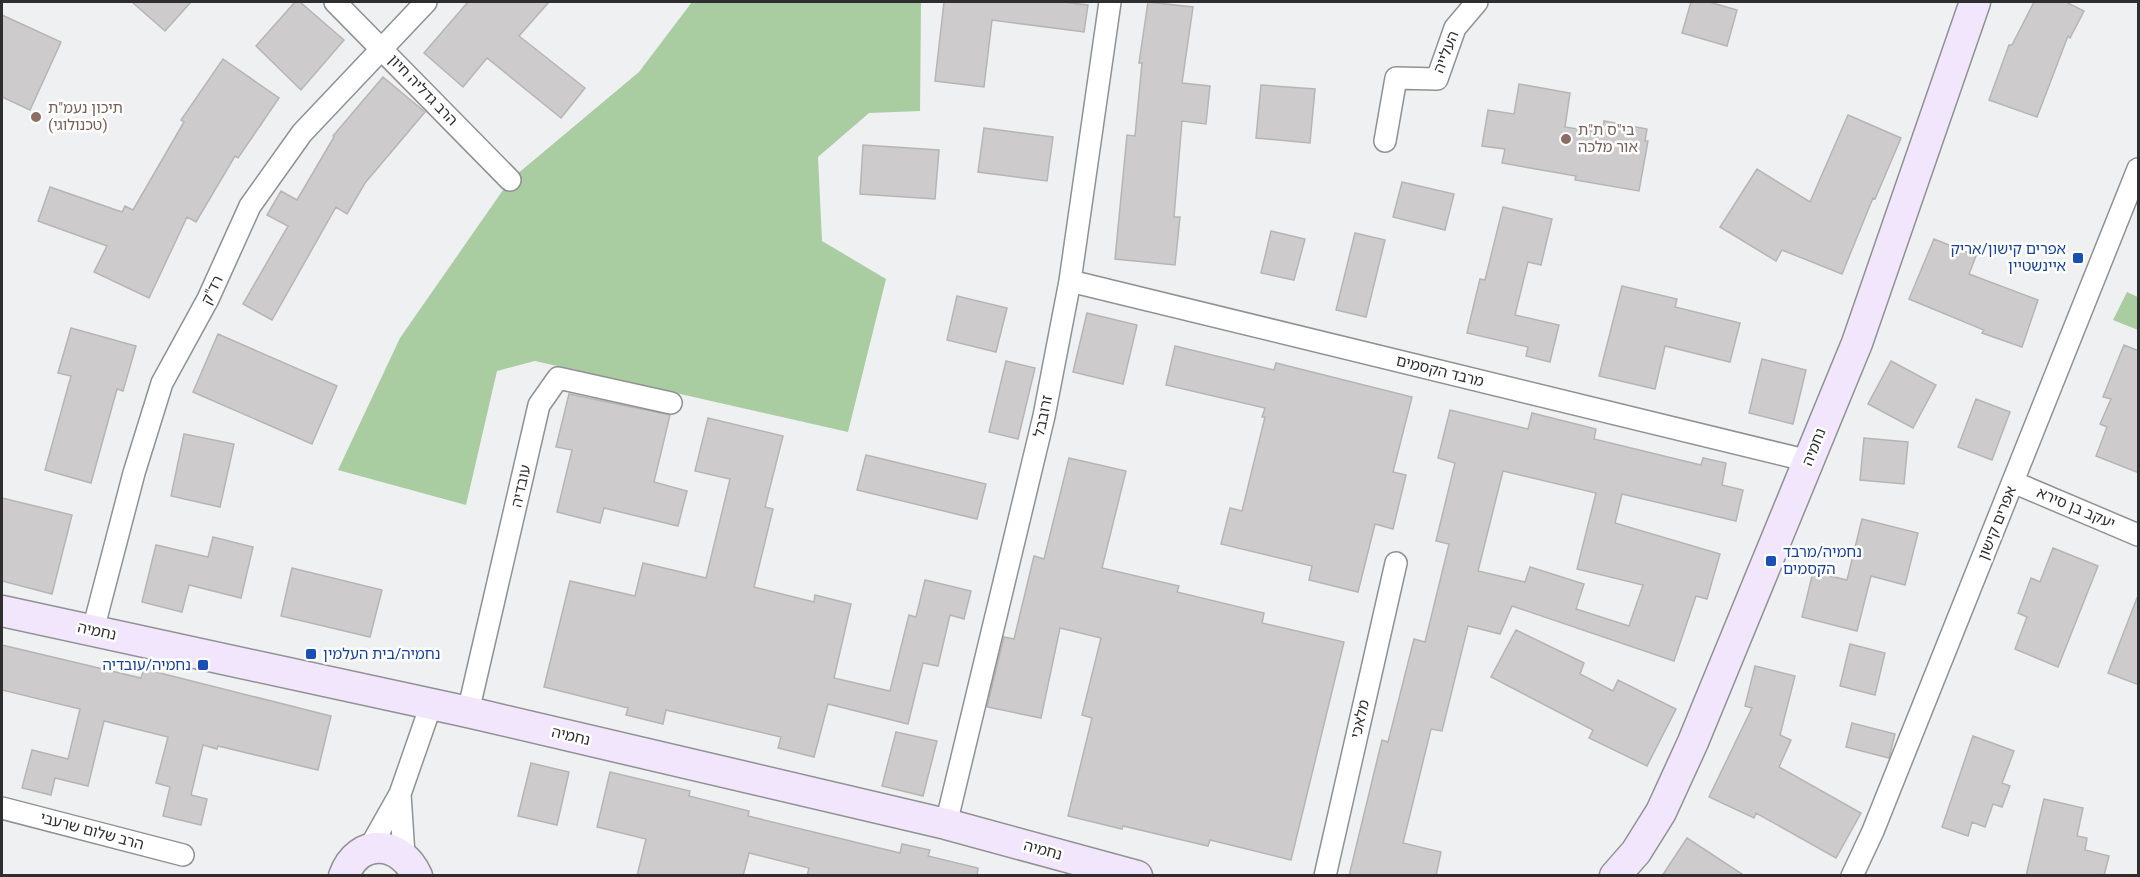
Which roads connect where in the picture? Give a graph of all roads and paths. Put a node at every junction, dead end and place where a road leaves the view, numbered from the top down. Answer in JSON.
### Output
{"nodes":[{"id":1,"x":335,"y":2,"type":"edge"},
{"id":2,"x":426,"y":2,"type":"edge"},
{"id":3,"x":1110,"y":2,"type":"edge"},
{"id":4,"x":1477,"y":2,"type":"edge"},
{"id":5,"x":1976,"y":2,"type":"edge"},
{"id":6,"x":382,"y":48,"type":"junction"},
{"id":7,"x":1385,"y":141,"type":"dead end"},
{"id":8,"x":2139,"y":169,"type":"edge"},
{"id":9,"x":510,"y":180,"type":"dead end"},
{"id":10,"x":1070,"y":281,"type":"junction"},
{"id":11,"x":671,"y":403,"type":"dead end"},
{"id":12,"x":1809,"y":460,"type":"junction"},
{"id":13,"x":2013,"y":482,"type":"junction"},
{"id":14,"x":2139,"y":535,"type":"edge"},
{"id":15,"x":1396,"y":563,"type":"dead end"},
{"id":16,"x":2,"y":611,"type":"edge"},
{"id":17,"x":93,"y":630,"type":"junction"},
{"id":18,"x":431,"y":705,"type":"junction"},
{"id":19,"x":468,"y":712,"type":"junction"},
{"id":20,"x":400,"y":794,"type":"junction"},
{"id":21,"x":2,"y":808,"type":"edge"},
{"id":22,"x":946,"y":824,"type":"junction"},
{"id":23,"x":183,"y":855,"type":"dead end"},
{"id":24,"x":410,"y":865,"type":"edge"},
{"id":25,"x":347,"y":867,"type":"edge"},
{"id":26,"x":1137,"y":876,"type":"edge"},
{"id":27,"x":1325,"y":876,"type":"edge"},
{"id":28,"x":1615,"y":876,"type":"edge"},
{"id":29,"x":1852,"y":876,"type":"edge"}],
"edges":[{"from":1,"to":6,"type":"street","name":"הרב גדליה חיון"},
{"from":2,"to":6,"type":"street","name":"רד\"ק"},
{"from":3,"to":10,"type":"street","name":"זרובבל"},
{"from":4,"to":7,"type":"street","name":"העלייה"},
{"from":5,"to":12,"type":"street","name":"נחמיה"},
{"from":6,"to":9,"type":"street","name":"הרב גדליה חיון"},
{"from":6,"to":17,"type":"street","name":"רד\"ק"},
{"from":8,"to":13,"type":"street","name":"אפרים קישון"},
{"from":10,"to":12,"type":"street","name":"מרבד הקסמים"},
{"from":10,"to":22,"type":"street","name":"זרובבל"},
{"from":11,"to":19,"type":"street","name":"עובדיה"},
{"from":12,"to":28,"type":"street","name":"נחמיה"},
{"from":13,"to":14,"type":"street","name":"יעקב בן סירא"},
{"from":13,"to":29,"type":"street","name":"אפרים קישון"},
{"from":15,"to":27,"type":"street","name":"מלאכי"},
{"from":16,"to":17,"type":"street","name":"נחמיה"},
{"from":17,"to":18,"type":"street","name":"נחמיה"},
{"from":18,"to":19,"type":"street","name":"נחמיה"},
{"from":18,"to":20,"type":"street"},
{"from":19,"to":22,"type":"street","name":"נחמיה"},
{"from":20,"to":24,"type":"street"},
{"from":20,"to":25,"type":"street"},
{"from":21,"to":23,"type":"street","name":"הרב שלום שרעבי"},
{"from":22,"to":26,"type":"street","name":"נחמיה"},
{"from":24,"to":25,"type":"street"}]}
